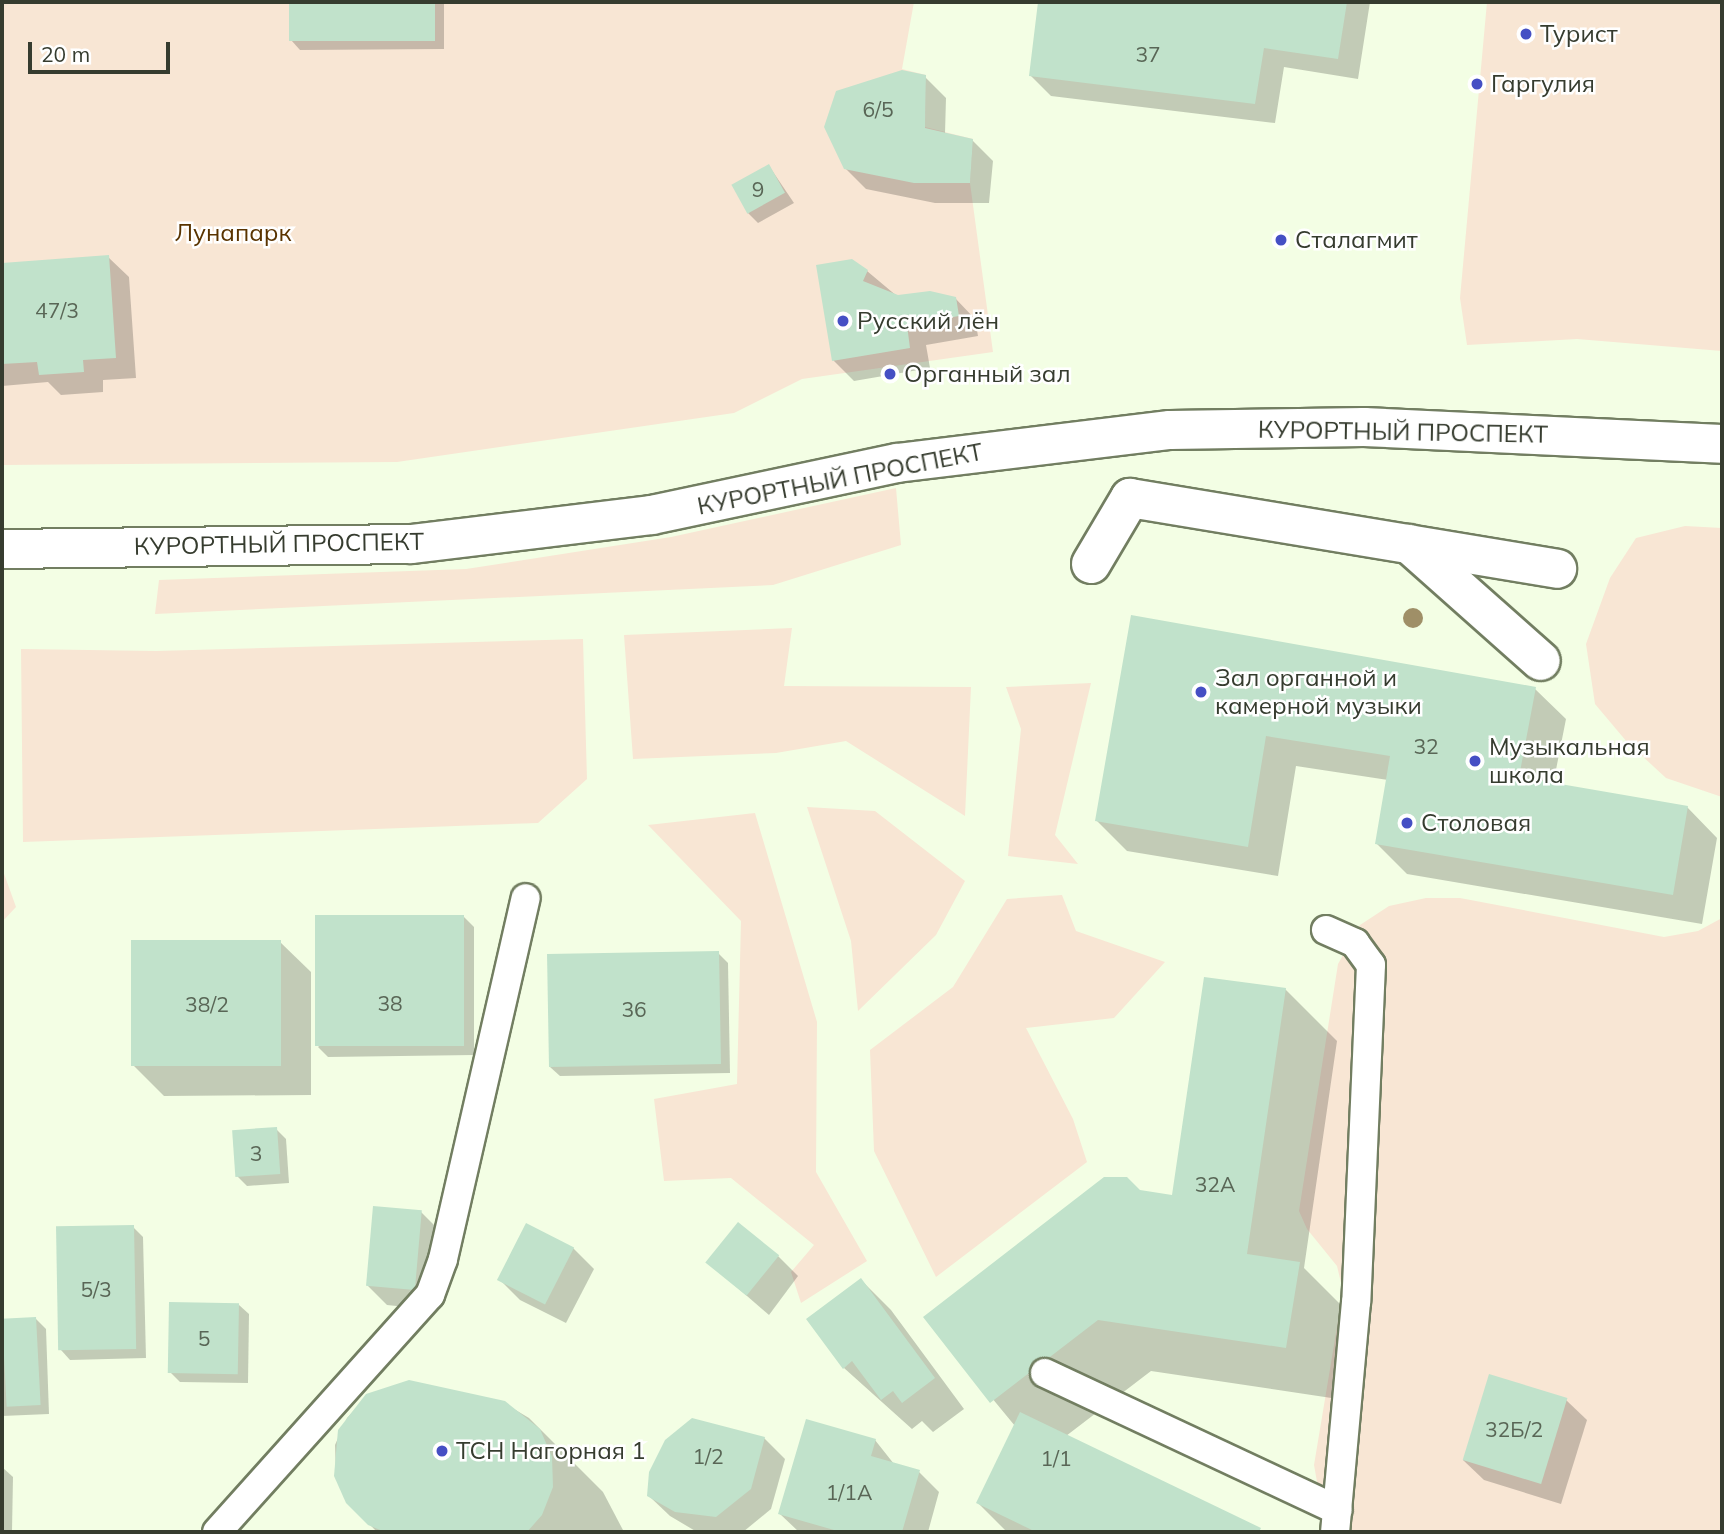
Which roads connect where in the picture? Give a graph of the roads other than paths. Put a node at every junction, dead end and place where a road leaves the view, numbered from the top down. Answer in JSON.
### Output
{"nodes":[{"id":1,"x":1722,"y":444,"type":"edge"},
{"id":2,"x":1409,"y":544,"type":"junction"},
{"id":3,"x":2,"y":548,"type":"edge"},
{"id":4,"x":1091,"y":564,"type":"dead end"},
{"id":5,"x":1557,"y":569,"type":"dead end"},
{"id":6,"x":1541,"y":661,"type":"dead end"},
{"id":7,"x":526,"y":898,"type":"dead end"},
{"id":8,"x":1326,"y":930,"type":"dead end"},
{"id":9,"x":1045,"y":1373,"type":"dead end"},
{"id":10,"x":1336,"y":1521,"type":"edge"},
{"id":11,"x":217,"y":1532,"type":"edge"}],
"edges":[{"from":1,"to":3,"type":"main road","name":"КУРОРТНЫЙ ПРОСПЕКТ"},
{"from":2,"to":4,"type":"main road"},
{"from":2,"to":5,"type":"main road"},
{"from":2,"to":6,"type":"main road"},
{"from":7,"to":11,"type":"lane"},
{"from":8,"to":10,"type":"lane"},
{"from":9,"to":10,"type":"lane"}]}
